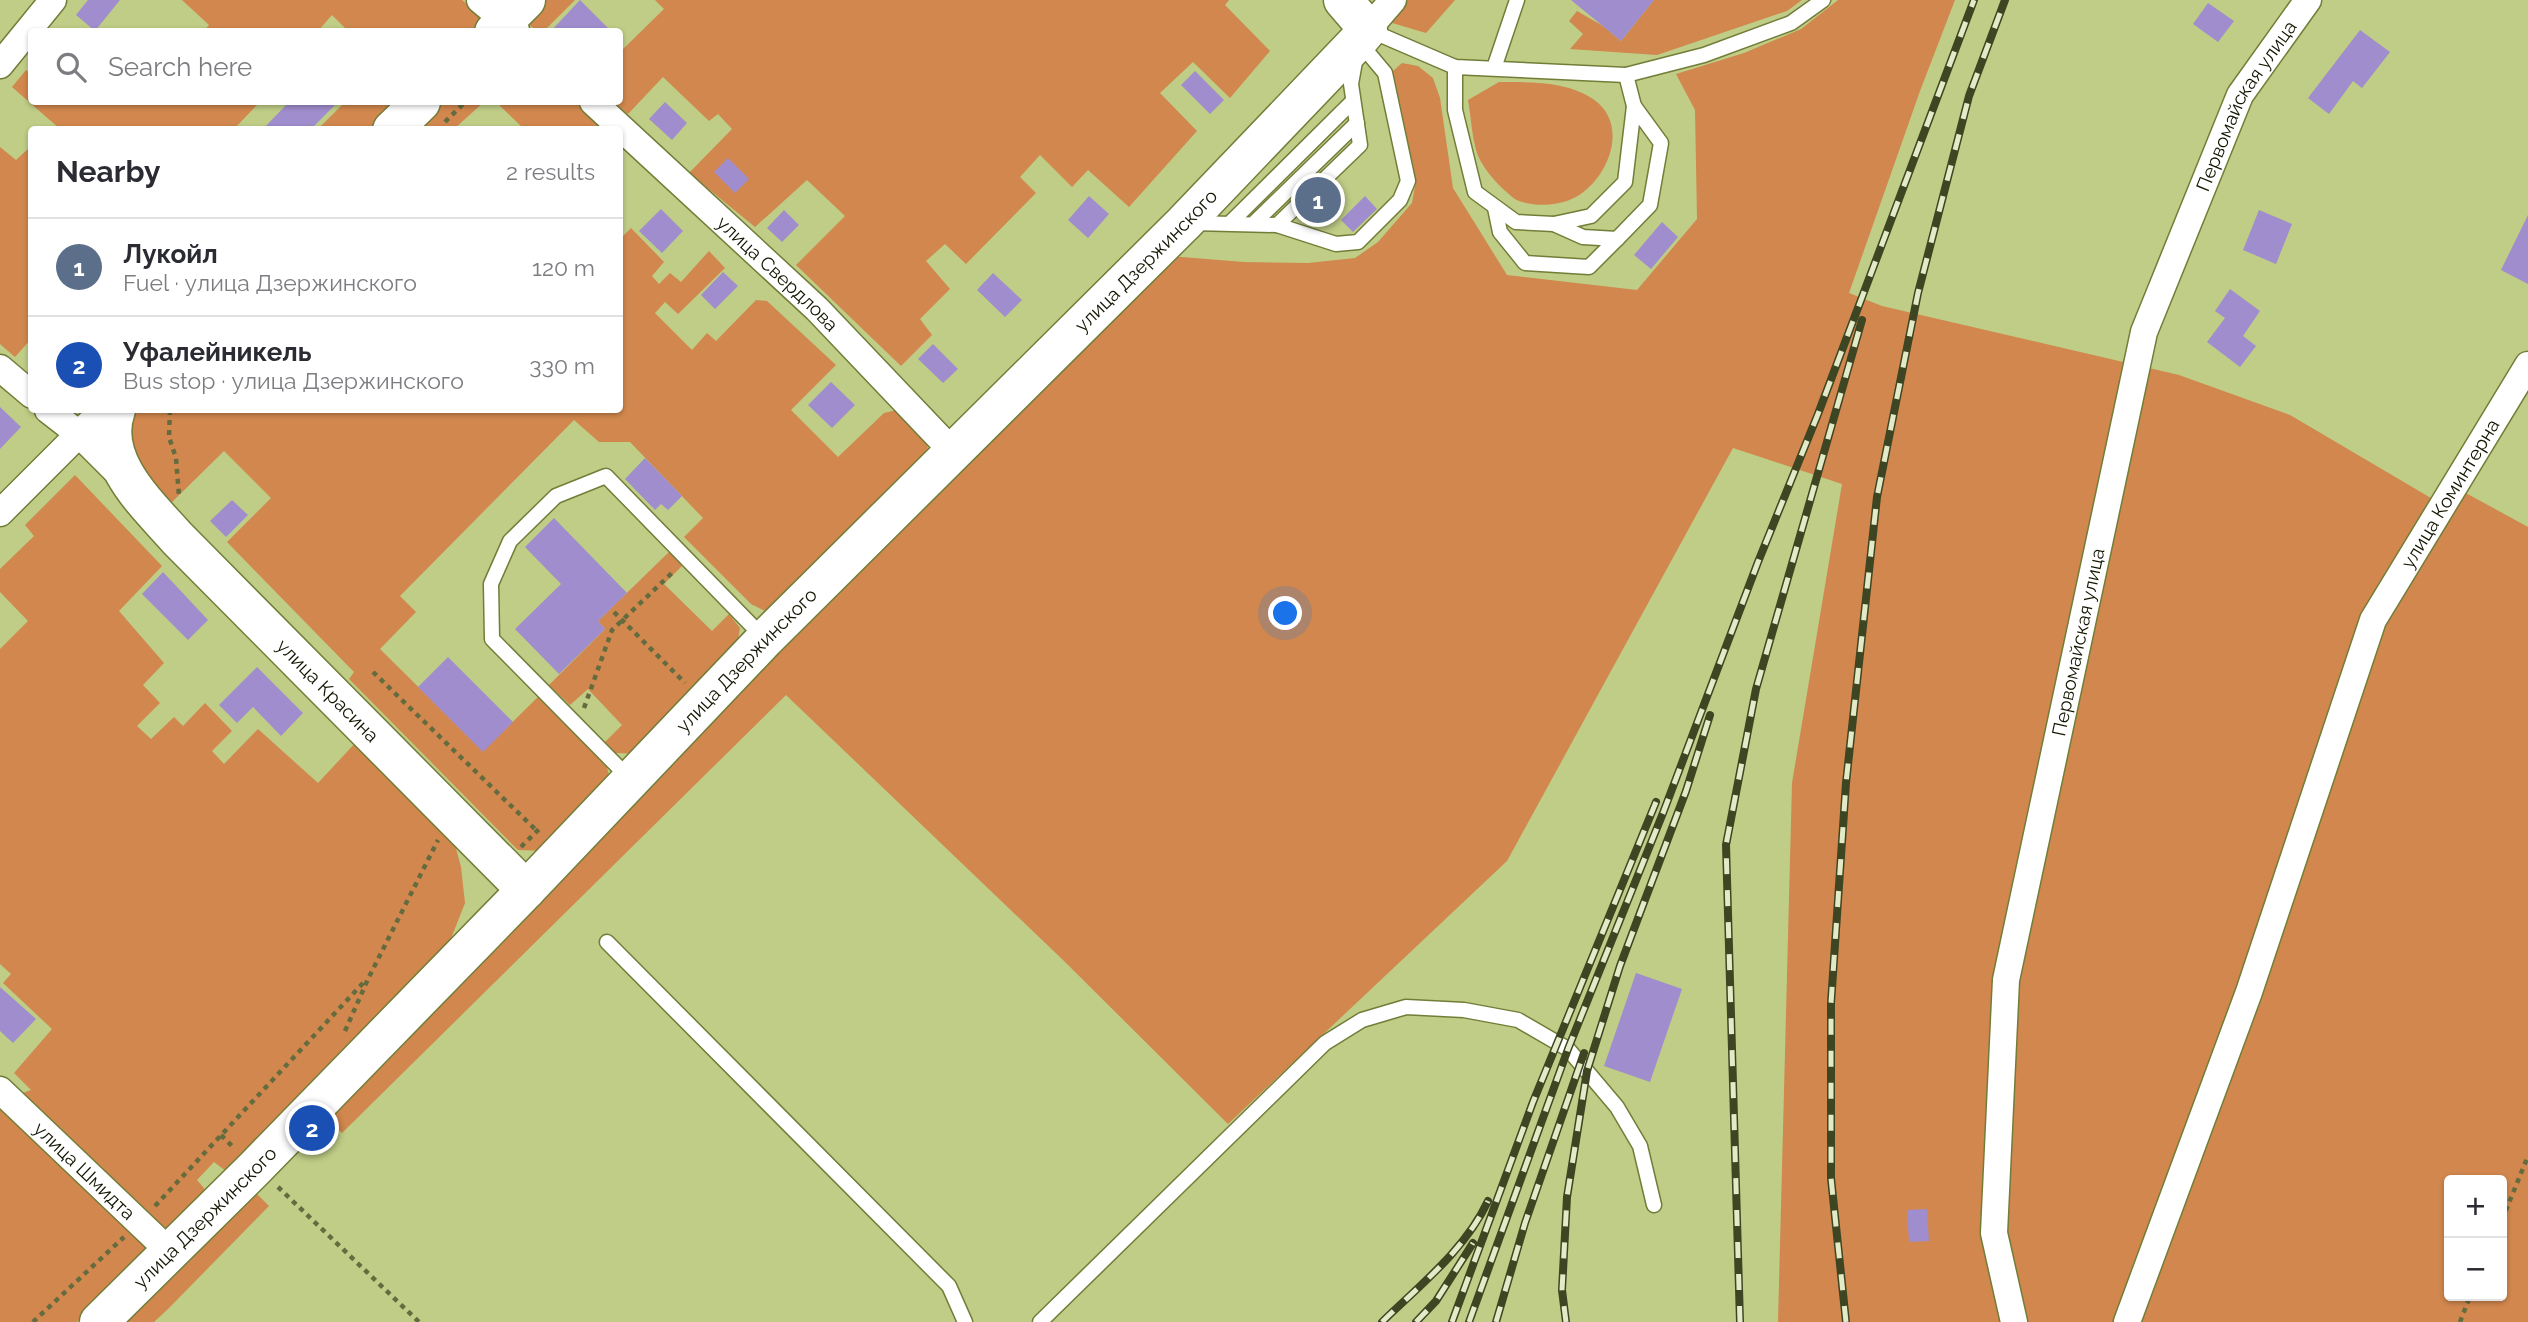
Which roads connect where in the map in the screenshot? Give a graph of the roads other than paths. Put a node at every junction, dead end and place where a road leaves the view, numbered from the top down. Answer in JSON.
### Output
{"nodes":[{"id":1,"x":53,"y":0,"type":"edge"},
{"id":2,"x":1343,"y":0,"type":"edge"},
{"id":3,"x":1393,"y":0,"type":"edge"},
{"id":4,"x":1517,"y":0,"type":"edge"},
{"id":5,"x":1823,"y":0,"type":"edge"},
{"id":6,"x":2308,"y":0,"type":"edge"},
{"id":7,"x":30,"y":28,"type":"edge"},
{"id":8,"x":28,"y":31,"type":"edge"},
{"id":9,"x":1363,"y":35,"type":"junction"},
{"id":10,"x":0,"y":65,"type":"edge"},
{"id":11,"x":1455,"y":67,"type":"junction"},
{"id":12,"x":1494,"y":68,"type":"junction"},
{"id":13,"x":1626,"y":75,"type":"junction"},
{"id":14,"x":1353,"y":101,"type":"junction"},
{"id":15,"x":418,"y":105,"type":"edge"},
{"id":16,"x":596,"y":105,"type":"edge"},
{"id":17,"x":1634,"y":106,"type":"junction"},
{"id":18,"x":1357,"y":123,"type":"junction"},
{"id":19,"x":396,"y":126,"type":"edge"},
{"id":20,"x":619,"y":126,"type":"edge"},
{"id":21,"x":623,"y":130,"type":"edge"},
{"id":22,"x":1495,"y":208,"type":"junction"},
{"id":23,"x":1184,"y":223,"type":"junction"},
{"id":24,"x":1230,"y":223,"type":"junction"},
{"id":25,"x":1253,"y":224,"type":"junction"},
{"id":26,"x":1554,"y":224,"type":"junction"},
{"id":27,"x":1277,"y":226,"type":"junction"},
{"id":28,"x":1617,"y":239,"type":"junction"},
{"id":29,"x":2528,"y":365,"type":"edge"},
{"id":30,"x":0,"y":368,"type":"edge"},
{"id":31,"x":28,"y":392,"type":"edge"},
{"id":32,"x":52,"y":413,"type":"edge"},
{"id":33,"x":100,"y":413,"type":"edge"},
{"id":34,"x":115,"y":413,"type":"edge"},
{"id":35,"x":79,"y":434,"type":"junction"},
{"id":36,"x":954,"y":453,"type":"junction"},
{"id":37,"x":134,"y":488,"type":"junction"},
{"id":38,"x":0,"y":513,"type":"edge"},
{"id":39,"x":765,"y":639,"type":"junction"},
{"id":40,"x":631,"y":780,"type":"junction"},
{"id":41,"x":526,"y":890,"type":"junction"},
{"id":42,"x":607,"y":942,"type":"dead end"},
{"id":43,"x":0,"y":1090,"type":"edge"},
{"id":44,"x":1654,"y":1205,"type":"dead end"},
{"id":45,"x":170,"y":1252,"type":"junction"},
{"id":46,"x":99,"y":1322,"type":"edge"},
{"id":47,"x":965,"y":1322,"type":"edge"},
{"id":48,"x":1040,"y":1322,"type":"edge"},
{"id":49,"x":2014,"y":1322,"type":"edge"},
{"id":50,"x":2127,"y":1322,"type":"edge"}],
"edges":[{"from":1,"to":7,"type":"street"},
{"from":2,"to":9,"type":"main road"},
{"from":3,"to":9,"type":"street","name":"улица Дзержинского"},
{"from":4,"to":12,"type":"lane"},
{"from":5,"to":13,"type":"lane"},
{"from":6,"to":49,"type":"street","name":"Первомайская улица"},
{"from":8,"to":10,"type":"street"},
{"from":9,"to":11,"type":"lane"},
{"from":9,"to":14,"type":"lane"},
{"from":9,"to":23,"type":"main road","name":"улица Дзержинского"},
{"from":9,"to":27,"type":"lane"},
{"from":11,"to":12,"type":"lane"},
{"from":11,"to":22,"type":"lane"},
{"from":12,"to":13,"type":"lane"},
{"from":13,"to":17,"type":"lane"},
{"from":14,"to":18,"type":"lane"},
{"from":14,"to":24,"type":"lane"},
{"from":15,"to":19,"type":"main road"},
{"from":16,"to":20,"type":"street","name":"улица Свердлова"},
{"from":17,"to":26,"type":"lane"},
{"from":17,"to":28,"type":"lane"},
{"from":18,"to":25,"type":"lane"},
{"from":18,"to":27,"type":"lane"},
{"from":21,"to":36,"type":"street","name":"улица Свердлова"},
{"from":22,"to":26,"type":"lane"},
{"from":22,"to":28,"type":"lane"},
{"from":23,"to":24,"type":"lane"},
{"from":23,"to":36,"type":"main road","name":"улица Дзержинского"},
{"from":24,"to":25,"type":"lane"},
{"from":25,"to":27,"type":"lane"},
{"from":26,"to":28,"type":"lane"},
{"from":29,"to":50,"type":"street","name":"улица Коминтерна"},
{"from":30,"to":31,"type":"street"},
{"from":32,"to":35,"type":"street"},
{"from":33,"to":35,"type":"street"},
{"from":34,"to":37,"type":"main road","name":"улица Красина"},
{"from":35,"to":37,"type":"street"},
{"from":35,"to":38,"type":"street"},
{"from":36,"to":39,"type":"main road","name":"улица Дзержинского"},
{"from":37,"to":41,"type":"main road","name":"улица Красина"},
{"from":39,"to":40,"type":"main road","name":"улица Дзержинского"},
{"from":39,"to":40,"type":"lane"},
{"from":40,"to":41,"type":"main road","name":"улица Дзержинского"},
{"from":41,"to":45,"type":"main road","name":"улица Дзержинского"},
{"from":42,"to":47,"type":"lane"},
{"from":43,"to":45,"type":"street","name":"улица Шмидта"},
{"from":44,"to":48,"type":"lane"},
{"from":45,"to":46,"type":"main road","name":"улица Дзержинского"}]}
